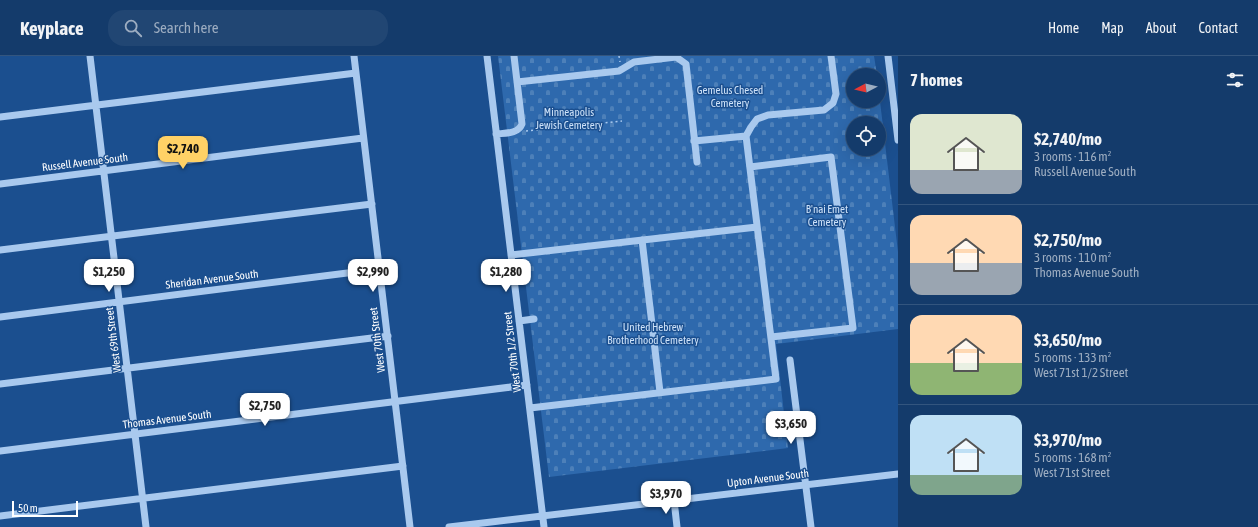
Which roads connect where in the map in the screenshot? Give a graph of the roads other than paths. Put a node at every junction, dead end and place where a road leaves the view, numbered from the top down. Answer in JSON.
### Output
{"nodes":[{"id":1,"x":90,"y":56,"type":"edge"},
{"id":2,"x":354,"y":56,"type":"edge"},
{"id":3,"x":487,"y":56,"type":"edge"},
{"id":4,"x":514,"y":56,"type":"edge"},
{"id":5,"x":831,"y":56,"type":"edge"},
{"id":6,"x":888,"y":56,"type":"edge"},
{"id":7,"x":683,"y":58,"type":"edge"},
{"id":8,"x":356,"y":73,"type":"junction"},
{"id":9,"x":898,"y":75,"type":"edge"},
{"id":10,"x":890,"y":76,"type":"junction"},
{"id":11,"x":517,"y":82,"type":"junction"},
{"id":12,"x":96,"y":105,"type":"junction"},
{"id":13,"x":0,"y":117,"type":"edge"},
{"id":14,"x":496,"y":134,"type":"junction"},
{"id":15,"x":746,"y":136,"type":"junction"},
{"id":16,"x":364,"y":138,"type":"junction"},
{"id":17,"x":898,"y":140,"type":"edge"},
{"id":18,"x":694,"y":141,"type":"junction"},
{"id":19,"x":697,"y":162,"type":"dead end"},
{"id":20,"x":750,"y":167,"type":"junction"},
{"id":21,"x":104,"y":171,"type":"junction"},
{"id":22,"x":0,"y":184,"type":"edge"},
{"id":23,"x":372,"y":204,"type":"junction"},
{"id":24,"x":757,"y":227,"type":"junction"},
{"id":25,"x":112,"y":236,"type":"junction"},
{"id":26,"x":642,"y":240,"type":"junction"},
{"id":27,"x":0,"y":250,"type":"edge"},
{"id":28,"x":511,"y":255,"type":"junction"},
{"id":29,"x":379,"y":269,"type":"junction"},
{"id":30,"x":119,"y":302,"type":"junction"},
{"id":31,"x":0,"y":317,"type":"edge"},
{"id":32,"x":534,"y":319,"type":"dead end"},
{"id":33,"x":519,"y":321,"type":"junction"},
{"id":34,"x":388,"y":336,"type":"junction"},
{"id":35,"x":771,"y":337,"type":"junction"},
{"id":36,"x":790,"y":360,"type":"dead end"},
{"id":37,"x":127,"y":368,"type":"junction"},
{"id":38,"x":0,"y":384,"type":"edge"},
{"id":39,"x":527,"y":385,"type":"junction"},
{"id":40,"x":660,"y":392,"type":"junction"},
{"id":41,"x":396,"y":401,"type":"junction"},
{"id":42,"x":530,"y":408,"type":"junction"},
{"id":43,"x":135,"y":434,"type":"junction"},
{"id":44,"x":0,"y":451,"type":"edge"},
{"id":45,"x":403,"y":466,"type":"junction"},
{"id":46,"x":898,"y":474,"type":"edge"},
{"id":47,"x":806,"y":485,"type":"junction"},
{"id":48,"x":143,"y":499,"type":"junction"},
{"id":49,"x":674,"y":500,"type":"junction"},
{"id":50,"x":0,"y":516,"type":"edge"},
{"id":51,"x":543,"y":516,"type":"junction"},
{"id":52,"x":146,"y":527,"type":"edge"},
{"id":53,"x":410,"y":527,"type":"edge"},
{"id":54,"x":449,"y":527,"type":"edge"},
{"id":55,"x":544,"y":527,"type":"edge"},
{"id":56,"x":677,"y":527,"type":"edge"},
{"id":57,"x":811,"y":527,"type":"edge"}],
"edges":[{"from":1,"to":12,"type":"street","name":"West 69th Street"},
{"from":2,"to":8,"type":"street","name":"West 70th Street"},
{"from":3,"to":14,"type":"street","name":"West 70th 1/2 Street"},
{"from":4,"to":11,"type":"street"},
{"from":5,"to":15,"type":"street"},
{"from":6,"to":10,"type":"street"},
{"from":7,"to":11,"type":"street"},
{"from":7,"to":18,"type":"street"},
{"from":8,"to":12,"type":"street"},
{"from":8,"to":16,"type":"street","name":"West 70th Street"},
{"from":9,"to":10,"type":"street"},
{"from":10,"to":17,"type":"street"},
{"from":11,"to":14,"type":"street"},
{"from":12,"to":13,"type":"street"},
{"from":12,"to":21,"type":"street","name":"West 69th Street"},
{"from":14,"to":28,"type":"street","name":"West 70th 1/2 Street"},
{"from":15,"to":18,"type":"street"},
{"from":15,"to":20,"type":"street"},
{"from":16,"to":21,"type":"street","name":"Russell Avenue South"},
{"from":16,"to":23,"type":"street","name":"West 70th Street"},
{"from":18,"to":19,"type":"street"},
{"from":20,"to":24,"type":"street"},
{"from":20,"to":35,"type":"street"},
{"from":21,"to":22,"type":"street","name":"Russell Avenue South"},
{"from":21,"to":25,"type":"street","name":"West 69th Street"},
{"from":23,"to":25,"type":"street"},
{"from":23,"to":29,"type":"street","name":"West 70th Street"},
{"from":24,"to":26,"type":"street"},
{"from":24,"to":35,"type":"street"},
{"from":25,"to":27,"type":"street"},
{"from":25,"to":30,"type":"street","name":"West 69th Street"},
{"from":26,"to":28,"type":"street"},
{"from":26,"to":40,"type":"street"},
{"from":28,"to":33,"type":"street","name":"West 70th 1/2 Street"},
{"from":29,"to":30,"type":"street","name":"Sheridan Avenue South"},
{"from":29,"to":34,"type":"street","name":"West 70th Street"},
{"from":30,"to":31,"type":"street","name":"Sheridan Avenue South"},
{"from":30,"to":37,"type":"street","name":"West 69th Street"},
{"from":32,"to":33,"type":"street"},
{"from":33,"to":39,"type":"street","name":"West 70th 1/2 Street"},
{"from":34,"to":37,"type":"street"},
{"from":34,"to":41,"type":"street","name":"West 70th Street"},
{"from":35,"to":40,"type":"street"},
{"from":36,"to":47,"type":"street"},
{"from":37,"to":38,"type":"street"},
{"from":37,"to":43,"type":"street","name":"West 69th Street"},
{"from":39,"to":41,"type":"street","name":"Thomas Avenue South"},
{"from":39,"to":42,"type":"street","name":"West 70th 1/2 Street"},
{"from":40,"to":42,"type":"street"},
{"from":41,"to":43,"type":"street","name":"Thomas Avenue South"},
{"from":41,"to":45,"type":"street","name":"West 70th Street"},
{"from":42,"to":51,"type":"street","name":"West 70th 1/2 Street"},
{"from":43,"to":44,"type":"street","name":"Thomas Avenue South"},
{"from":43,"to":48,"type":"street","name":"West 69th Street"},
{"from":45,"to":48,"type":"street"},
{"from":45,"to":53,"type":"street","name":"West 70th Street"},
{"from":46,"to":47,"type":"street","name":"Upton Avenue South"},
{"from":47,"to":49,"type":"street","name":"Upton Avenue South"},
{"from":47,"to":57,"type":"street"},
{"from":48,"to":50,"type":"street"},
{"from":48,"to":52,"type":"street","name":"West 69th Street"},
{"from":49,"to":51,"type":"street","name":"Upton Avenue South"},
{"from":49,"to":56,"type":"street"},
{"from":51,"to":54,"type":"street","name":"Upton Avenue South"},
{"from":51,"to":55,"type":"street","name":"West 70th 1/2 Street"}]}
